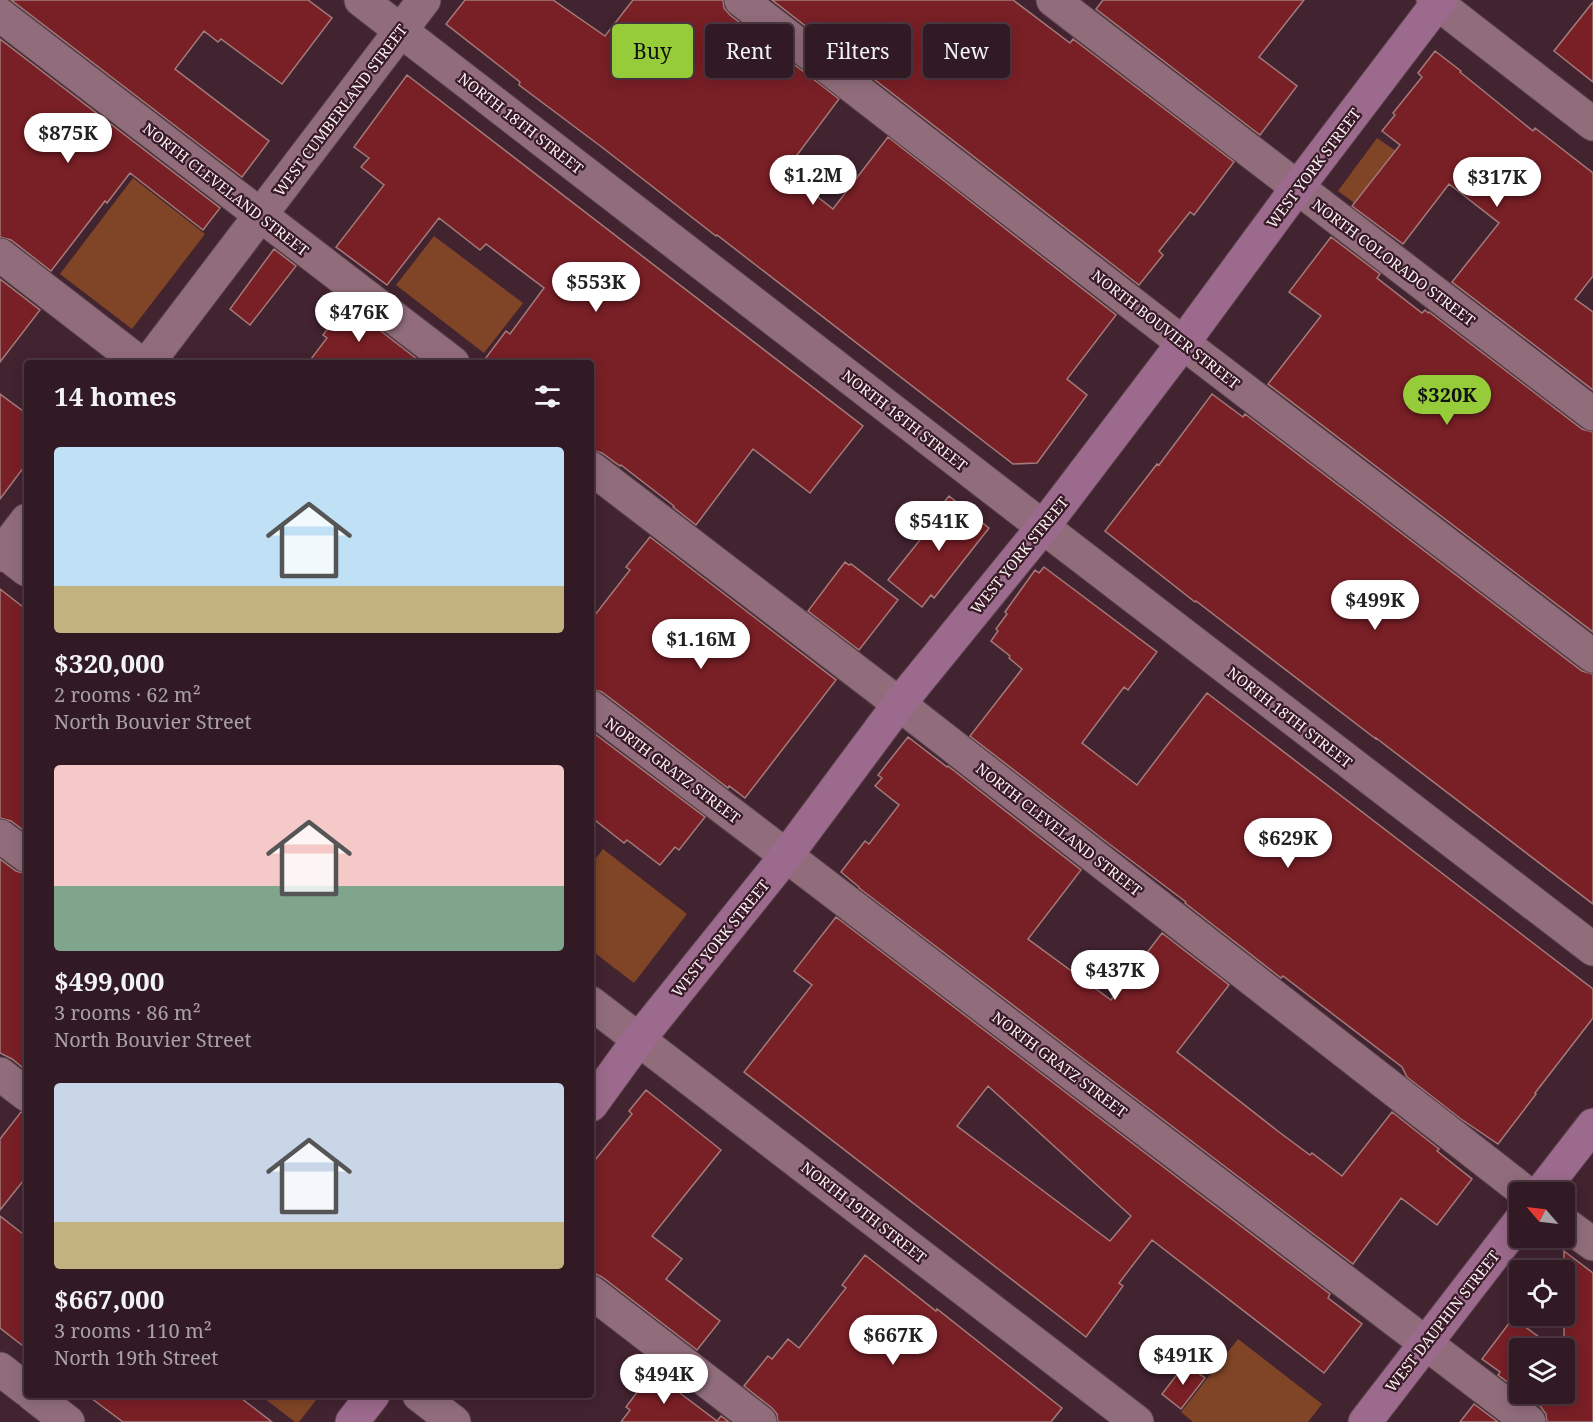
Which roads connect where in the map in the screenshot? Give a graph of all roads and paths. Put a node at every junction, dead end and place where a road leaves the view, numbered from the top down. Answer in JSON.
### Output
{"nodes":[{"id":1,"x":361,"y":0,"type":"edge"},
{"id":2,"x":424,"y":0,"type":"edge"},
{"id":3,"x":741,"y":0,"type":"edge"},
{"id":4,"x":1053,"y":0,"type":"edge"},
{"id":5,"x":1437,"y":1,"type":"edge"},
{"id":6,"x":0,"y":15,"type":"edge"},
{"id":7,"x":401,"y":30,"type":"junction"},
{"id":8,"x":1593,"y":124,"type":"edge"},
{"id":9,"x":1297,"y":188,"type":"junction"},
{"id":10,"x":260,"y":215,"type":"junction"},
{"id":11,"x":0,"y":255,"type":"edge"},
{"id":12,"x":1183,"y":343,"type":"junction"},
{"id":13,"x":136,"y":360,"type":"edge"},
{"id":14,"x":150,"y":360,"type":"edge"},
{"id":15,"x":449,"y":360,"type":"edge"},
{"id":16,"x":1593,"y":414,"type":"edge"},
{"id":17,"x":594,"y":470,"type":"edge"},
{"id":18,"x":24,"y":525,"type":"edge"},
{"id":19,"x":1043,"y":527,"type":"junction"},
{"id":20,"x":7,"y":556,"type":"edge"},
{"id":21,"x":1593,"y":656,"type":"edge"},
{"id":22,"x":899,"y":704,"type":"junction"},
{"id":23,"x":594,"y":709,"type":"edge"},
{"id":24,"x":0,"y":836,"type":"edge"},
{"id":25,"x":24,"y":854,"type":"edge"},
{"id":26,"x":786,"y":856,"type":"junction"},
{"id":27,"x":1593,"y":949,"type":"edge"},
{"id":28,"x":594,"y":1005,"type":"edge"},
{"id":29,"x":639,"y":1040,"type":"junction"},
{"id":30,"x":0,"y":1074,"type":"edge"},
{"id":31,"x":24,"y":1093,"type":"edge"},
{"id":32,"x":594,"y":1101,"type":"edge"},
{"id":33,"x":1593,"y":1125,"type":"edge"},
{"id":34,"x":1512,"y":1182,"type":"edge"},
{"id":35,"x":1549,"y":1182,"type":"edge"},
{"id":36,"x":1575,"y":1230,"type":"edge"},
{"id":37,"x":1509,"y":1235,"type":"edge"},
{"id":38,"x":1593,"y":1244,"type":"edge"},
{"id":39,"x":594,"y":1294,"type":"edge"},
{"id":40,"x":1426,"y":1343,"type":"junction"},
{"id":41,"x":0,"y":1369,"type":"edge"},
{"id":42,"x":24,"y":1388,"type":"edge"},
{"id":43,"x":36,"y":1398,"type":"edge"},
{"id":44,"x":371,"y":1398,"type":"edge"},
{"id":45,"x":423,"y":1398,"type":"edge"},
{"id":46,"x":61,"y":1420,"type":"edge"},
{"id":47,"x":352,"y":1422,"type":"edge"},
{"id":48,"x":454,"y":1422,"type":"edge"},
{"id":49,"x":760,"y":1422,"type":"edge"},
{"id":50,"x":1137,"y":1422,"type":"edge"},
{"id":51,"x":1365,"y":1422,"type":"edge"},
{"id":52,"x":1529,"y":1422,"type":"edge"}],
"edges":[{"from":1,"to":7,"type":"street","name":"NORTH 18TH STREET"},
{"from":2,"to":7,"type":"street","name":"WEST CUMBERLAND STREET"},
{"from":3,"to":12,"type":"street","name":"NORTH BOUVIER STREET"},
{"from":4,"to":9,"type":"street","name":"NORTH COLORADO STREET"},
{"from":5,"to":8,"type":"street"},
{"from":5,"to":9,"type":"street","name":"WEST YORK STREET"},
{"from":6,"to":10,"type":"street","name":"NORTH CLEVELAND STREET"},
{"from":7,"to":10,"type":"street","name":"WEST CUMBERLAND STREET"},
{"from":7,"to":19,"type":"street","name":"NORTH 18TH STREET"},
{"from":9,"to":12,"type":"street","name":"WEST YORK STREET"},
{"from":9,"to":16,"type":"street","name":"NORTH COLORADO STREET"},
{"from":10,"to":14,"type":"street","name":"WEST CUMBERLAND STREET"},
{"from":10,"to":15,"type":"street","name":"NORTH CLEVELAND STREET"},
{"from":11,"to":13,"type":"street"},
{"from":12,"to":19,"type":"street","name":"WEST YORK STREET"},
{"from":12,"to":21,"type":"street","name":"NORTH BOUVIER STREET"},
{"from":17,"to":22,"type":"street","name":"NORTH CLEVELAND STREET"},
{"from":18,"to":20,"type":"street"},
{"from":19,"to":22,"type":"street","name":"WEST YORK STREET"},
{"from":19,"to":27,"type":"street","name":"NORTH 18TH STREET"},
{"from":22,"to":26,"type":"street","name":"WEST YORK STREET"},
{"from":22,"to":34,"type":"street","name":"NORTH CLEVELAND STREET"},
{"from":23,"to":26,"type":"street","name":"NORTH GRATZ STREET"},
{"from":24,"to":25,"type":"street"},
{"from":26,"to":29,"type":"street","name":"WEST YORK STREET"},
{"from":26,"to":40,"type":"street","name":"NORTH GRATZ STREET"},
{"from":28,"to":29,"type":"street","name":"NORTH 19TH STREET"},
{"from":29,"to":32,"type":"street","name":"WEST YORK STREET"},
{"from":29,"to":50,"type":"street","name":"NORTH 19TH STREET"},
{"from":30,"to":31,"type":"street"},
{"from":33,"to":35,"type":"street"},
{"from":36,"to":38,"type":"street"},
{"from":37,"to":40,"type":"street","name":"WEST DAUPHIN STREET"},
{"from":39,"to":49,"type":"street"},
{"from":40,"to":51,"type":"street","name":"WEST DAUPHIN STREET"},
{"from":40,"to":52,"type":"street","name":"NORTH GRATZ STREET"},
{"from":41,"to":42,"type":"street"},
{"from":43,"to":46,"type":"street"},
{"from":44,"to":47,"type":"street"},
{"from":45,"to":48,"type":"street"}]}
